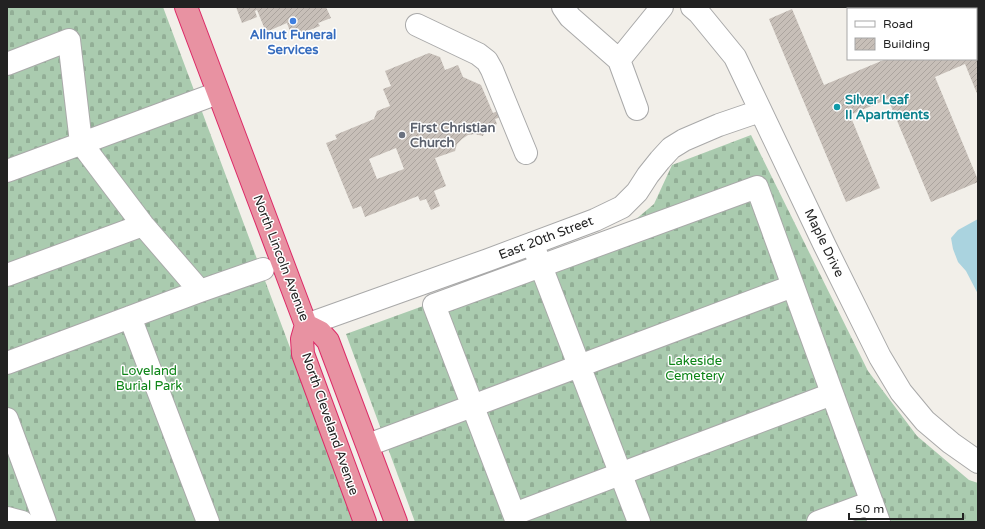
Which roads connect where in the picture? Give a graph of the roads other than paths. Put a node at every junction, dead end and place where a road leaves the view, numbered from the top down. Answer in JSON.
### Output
{"nodes":[{"id":1,"x":186,"y":7,"type":"edge"},
{"id":2,"x":563,"y":7,"type":"edge"},
{"id":3,"x":662,"y":7,"type":"edge"},
{"id":4,"x":692,"y":7,"type":"edge"},
{"id":5,"x":417,"y":25,"type":"dead end"},
{"id":6,"x":619,"y":60,"type":"junction"},
{"id":7,"x":7,"y":64,"type":"edge"},
{"id":8,"x":218,"y":93,"type":"junction"},
{"id":9,"x":637,"y":109,"type":"dead end"},
{"id":10,"x":760,"y":110,"type":"junction"},
{"id":11,"x":81,"y":143,"type":"junction"},
{"id":12,"x":526,"y":153,"type":"dead end"},
{"id":13,"x":7,"y":171,"type":"edge"},
{"id":14,"x":143,"y":225,"type":"junction"},
{"id":15,"x":532,"y":244,"type":"junction"},
{"id":16,"x":541,"y":265,"type":"junction"},
{"id":17,"x":263,"y":269,"type":"dead end"},
{"id":18,"x":7,"y":275,"type":"edge"},
{"id":19,"x":793,"y":286,"type":"junction"},
{"id":20,"x":200,"y":290,"type":"junction"},
{"id":21,"x":130,"y":317,"type":"junction"},
{"id":22,"x":306,"y":325,"type":"junction"},
{"id":23,"x":7,"y":363,"type":"edge"},
{"id":24,"x":579,"y":366,"type":"junction"},
{"id":25,"x":832,"y":394,"type":"junction"},
{"id":26,"x":473,"y":406,"type":"junction"},
{"id":27,"x":7,"y":419,"type":"edge"},
{"id":28,"x":368,"y":445,"type":"junction"},
{"id":29,"x":978,"y":462,"type":"edge"},
{"id":30,"x":621,"y":474,"type":"junction"},
{"id":31,"x":872,"y":502,"type":"junction"},
{"id":32,"x":7,"y":518,"type":"edge"},
{"id":33,"x":515,"y":518,"type":"edge"},
{"id":34,"x":22,"y":522,"type":"edge"},
{"id":35,"x":45,"y":522,"type":"edge"},
{"id":36,"x":208,"y":522,"type":"edge"},
{"id":37,"x":365,"y":522,"type":"edge"},
{"id":38,"x":396,"y":522,"type":"edge"},
{"id":39,"x":639,"y":522,"type":"edge"},
{"id":40,"x":818,"y":522,"type":"edge"},
{"id":41,"x":879,"y":522,"type":"edge"}],
"edges":[{"from":1,"to":8,"type":"highway","name":"North Lincoln Avenue"},
{"from":2,"to":6,"type":"street"},
{"from":3,"to":6,"type":"street"},
{"from":4,"to":10,"type":"street","name":"Maple Drive"},
{"from":5,"to":12,"type":"street"},
{"from":6,"to":9,"type":"street"},
{"from":7,"to":11,"type":"street"},
{"from":8,"to":11,"type":"street"},
{"from":8,"to":22,"type":"highway","name":"North Lincoln Avenue"},
{"from":10,"to":15,"type":"street","name":"East 20th Street"},
{"from":10,"to":29,"type":"street","name":"Maple Drive"},
{"from":11,"to":13,"type":"street"},
{"from":11,"to":14,"type":"street"},
{"from":14,"to":18,"type":"street"},
{"from":14,"to":20,"type":"street"},
{"from":15,"to":16,"type":"street"},
{"from":15,"to":22,"type":"street","name":"East 20th Street"},
{"from":16,"to":19,"type":"street"},
{"from":16,"to":24,"type":"street"},
{"from":16,"to":26,"type":"street"},
{"from":17,"to":20,"type":"street"},
{"from":19,"to":24,"type":"street"},
{"from":19,"to":25,"type":"street"},
{"from":20,"to":21,"type":"street"},
{"from":21,"to":23,"type":"street"},
{"from":21,"to":36,"type":"street"},
{"from":22,"to":28,"type":"highway","name":"North Lincoln Avenue"},
{"from":22,"to":37,"type":"highway","name":"North Cleveland Avenue"},
{"from":24,"to":26,"type":"street"},
{"from":24,"to":30,"type":"street"},
{"from":25,"to":30,"type":"street"},
{"from":25,"to":31,"type":"street"},
{"from":26,"to":28,"type":"street"},
{"from":26,"to":33,"type":"street"},
{"from":27,"to":35,"type":"street"},
{"from":28,"to":38,"type":"highway","name":"North Lincoln Avenue"},
{"from":30,"to":33,"type":"street"},
{"from":30,"to":39,"type":"street"},
{"from":31,"to":40,"type":"street"},
{"from":31,"to":41,"type":"street"},
{"from":32,"to":34,"type":"street"}]}
